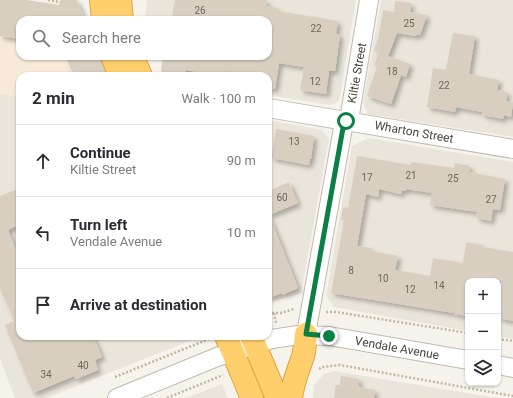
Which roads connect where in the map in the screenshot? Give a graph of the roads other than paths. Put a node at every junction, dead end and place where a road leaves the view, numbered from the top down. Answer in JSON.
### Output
{"nodes":[{"id":1,"x":101,"y":0,"type":"edge"},
{"id":2,"x":120,"y":0,"type":"edge"},
{"id":3,"x":369,"y":0,"type":"edge"},
{"id":4,"x":102,"y":16,"type":"edge"},
{"id":5,"x":122,"y":16,"type":"edge"},
{"id":6,"x":114,"y":60,"type":"edge"},
{"id":7,"x":134,"y":60,"type":"edge"},
{"id":8,"x":118,"y":72,"type":"edge"},
{"id":9,"x":139,"y":72,"type":"edge"},
{"id":10,"x":272,"y":109,"type":"edge"},
{"id":11,"x":346,"y":121,"type":"junction"},
{"id":12,"x":513,"y":149,"type":"edge"},
{"id":13,"x":306,"y":334,"type":"junction"},
{"id":14,"x":272,"y":338,"type":"edge"},
{"id":15,"x":253,"y":340,"type":"edge"},
{"id":16,"x":223,"y":342,"type":"edge"},
{"id":17,"x":465,"y":359,"type":"edge"},
{"id":18,"x":501,"y":366,"type":"edge"},
{"id":19,"x":513,"y":368,"type":"edge"},
{"id":20,"x":117,"y":398,"type":"edge"},
{"id":21,"x":252,"y":398,"type":"edge"},
{"id":22,"x":277,"y":398,"type":"edge"},
{"id":23,"x":291,"y":398,"type":"edge"}],
"edges":[{"from":1,"to":4,"type":"highway"},
{"from":2,"to":5,"type":"highway"},
{"from":3,"to":11,"type":"street","name":"Kiltie Street"},
{"from":6,"to":8,"type":"highway"},
{"from":7,"to":9,"type":"highway"},
{"from":10,"to":11,"type":"street","name":"Wharton Street"},
{"from":11,"to":12,"type":"street","name":"Wharton Street"},
{"from":11,"to":13,"type":"street","name":"Kiltie Street"},
{"from":13,"to":14,"type":"street","name":"Vendale Avenue"},
{"from":13,"to":17,"type":"street","name":"Vendale Avenue"},
{"from":13,"to":23,"type":"highway"},
{"from":15,"to":16,"type":"street","name":"Vendale Avenue"},
{"from":15,"to":22,"type":"highway"},
{"from":16,"to":20,"type":"street","name":"Vendale Avenue"},
{"from":16,"to":21,"type":"highway"},
{"from":18,"to":19,"type":"street"}]}
